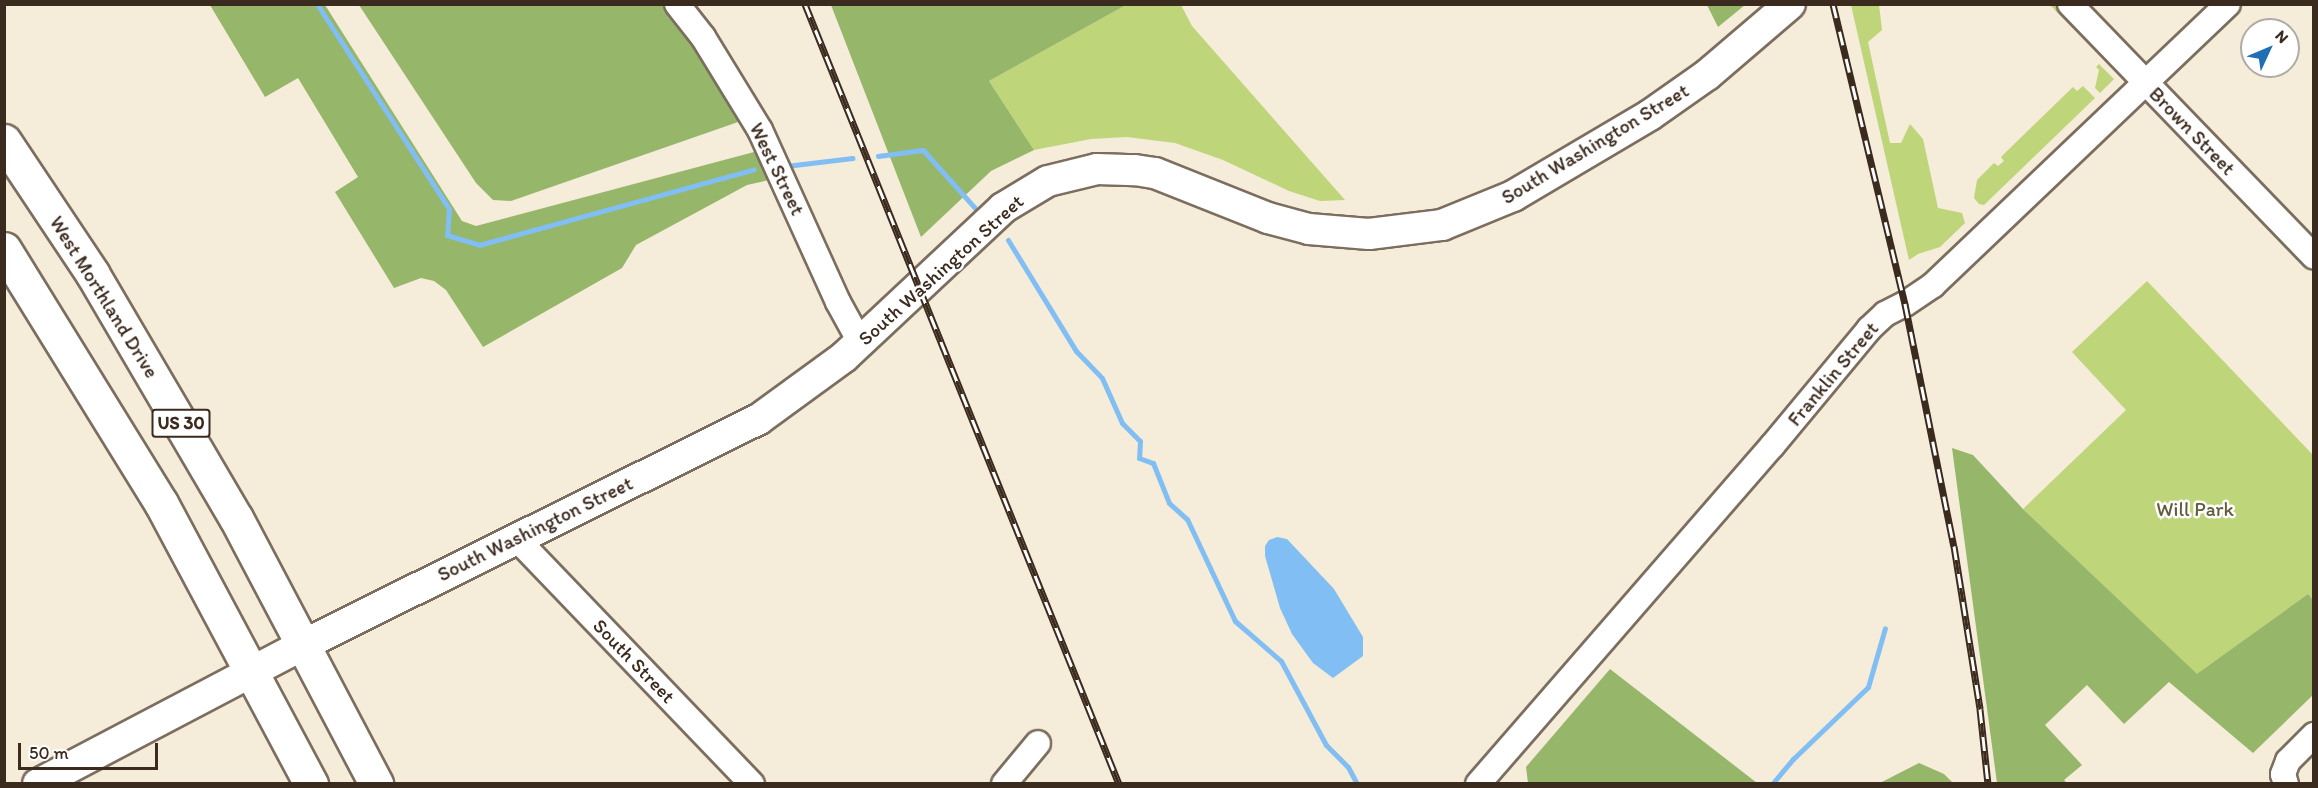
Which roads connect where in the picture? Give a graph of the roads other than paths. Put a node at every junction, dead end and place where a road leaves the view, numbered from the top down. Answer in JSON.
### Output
{"nodes":[{"id":1,"x":677,"y":4,"type":"edge"},
{"id":2,"x":1790,"y":4,"type":"edge"},
{"id":3,"x":2070,"y":4,"type":"edge"},
{"id":4,"x":2228,"y":4,"type":"edge"},
{"id":5,"x":2145,"y":82,"type":"junction"},
{"id":6,"x":4,"y":141,"type":"edge"},
{"id":7,"x":4,"y":249,"type":"edge"},
{"id":8,"x":2313,"y":257,"type":"edge"},
{"id":9,"x":861,"y":342,"type":"junction"},
{"id":10,"x":516,"y":538,"type":"junction"},
{"id":11,"x":303,"y":645,"type":"junction"},
{"id":12,"x":252,"y":672,"type":"junction"},
{"id":13,"x":2313,"y":735,"type":"edge"},
{"id":14,"x":1038,"y":743,"type":"dead end"},
{"id":15,"x":2285,"y":779,"type":"edge"},
{"id":16,"x":38,"y":783,"type":"edge"},
{"id":17,"x":311,"y":783,"type":"edge"},
{"id":18,"x":376,"y":783,"type":"edge"},
{"id":19,"x":752,"y":783,"type":"edge"},
{"id":20,"x":1004,"y":783,"type":"edge"},
{"id":21,"x":1478,"y":783,"type":"edge"}],
"edges":[{"from":1,"to":9,"type":"street","name":"West Street"},
{"from":2,"to":9,"type":"main road","name":"South Washington Street"},
{"from":3,"to":5,"type":"street","name":"Brown Street"},
{"from":4,"to":5,"type":"street","name":"Franklin Street"},
{"from":5,"to":8,"type":"street","name":"Brown Street"},
{"from":5,"to":21,"type":"street","name":"Franklin Street"},
{"from":6,"to":11,"type":"highway","name":"West Morthland Drive","number":"US 30"},
{"from":7,"to":12,"type":"highway","number":"US 30"},
{"from":9,"to":10,"type":"main road","name":"South Washington Street"},
{"from":10,"to":11,"type":"main road","name":"South Washington Street"},
{"from":10,"to":19,"type":"street","name":"South Street"},
{"from":11,"to":12,"type":"main road","name":"South Washington Street"},
{"from":11,"to":18,"type":"highway","number":"US 30"},
{"from":12,"to":16,"type":"main road","name":"South Washington Street"},
{"from":12,"to":17,"type":"highway","number":"US 30"},
{"from":13,"to":15,"type":"street"},
{"from":14,"to":20,"type":"street"}]}
